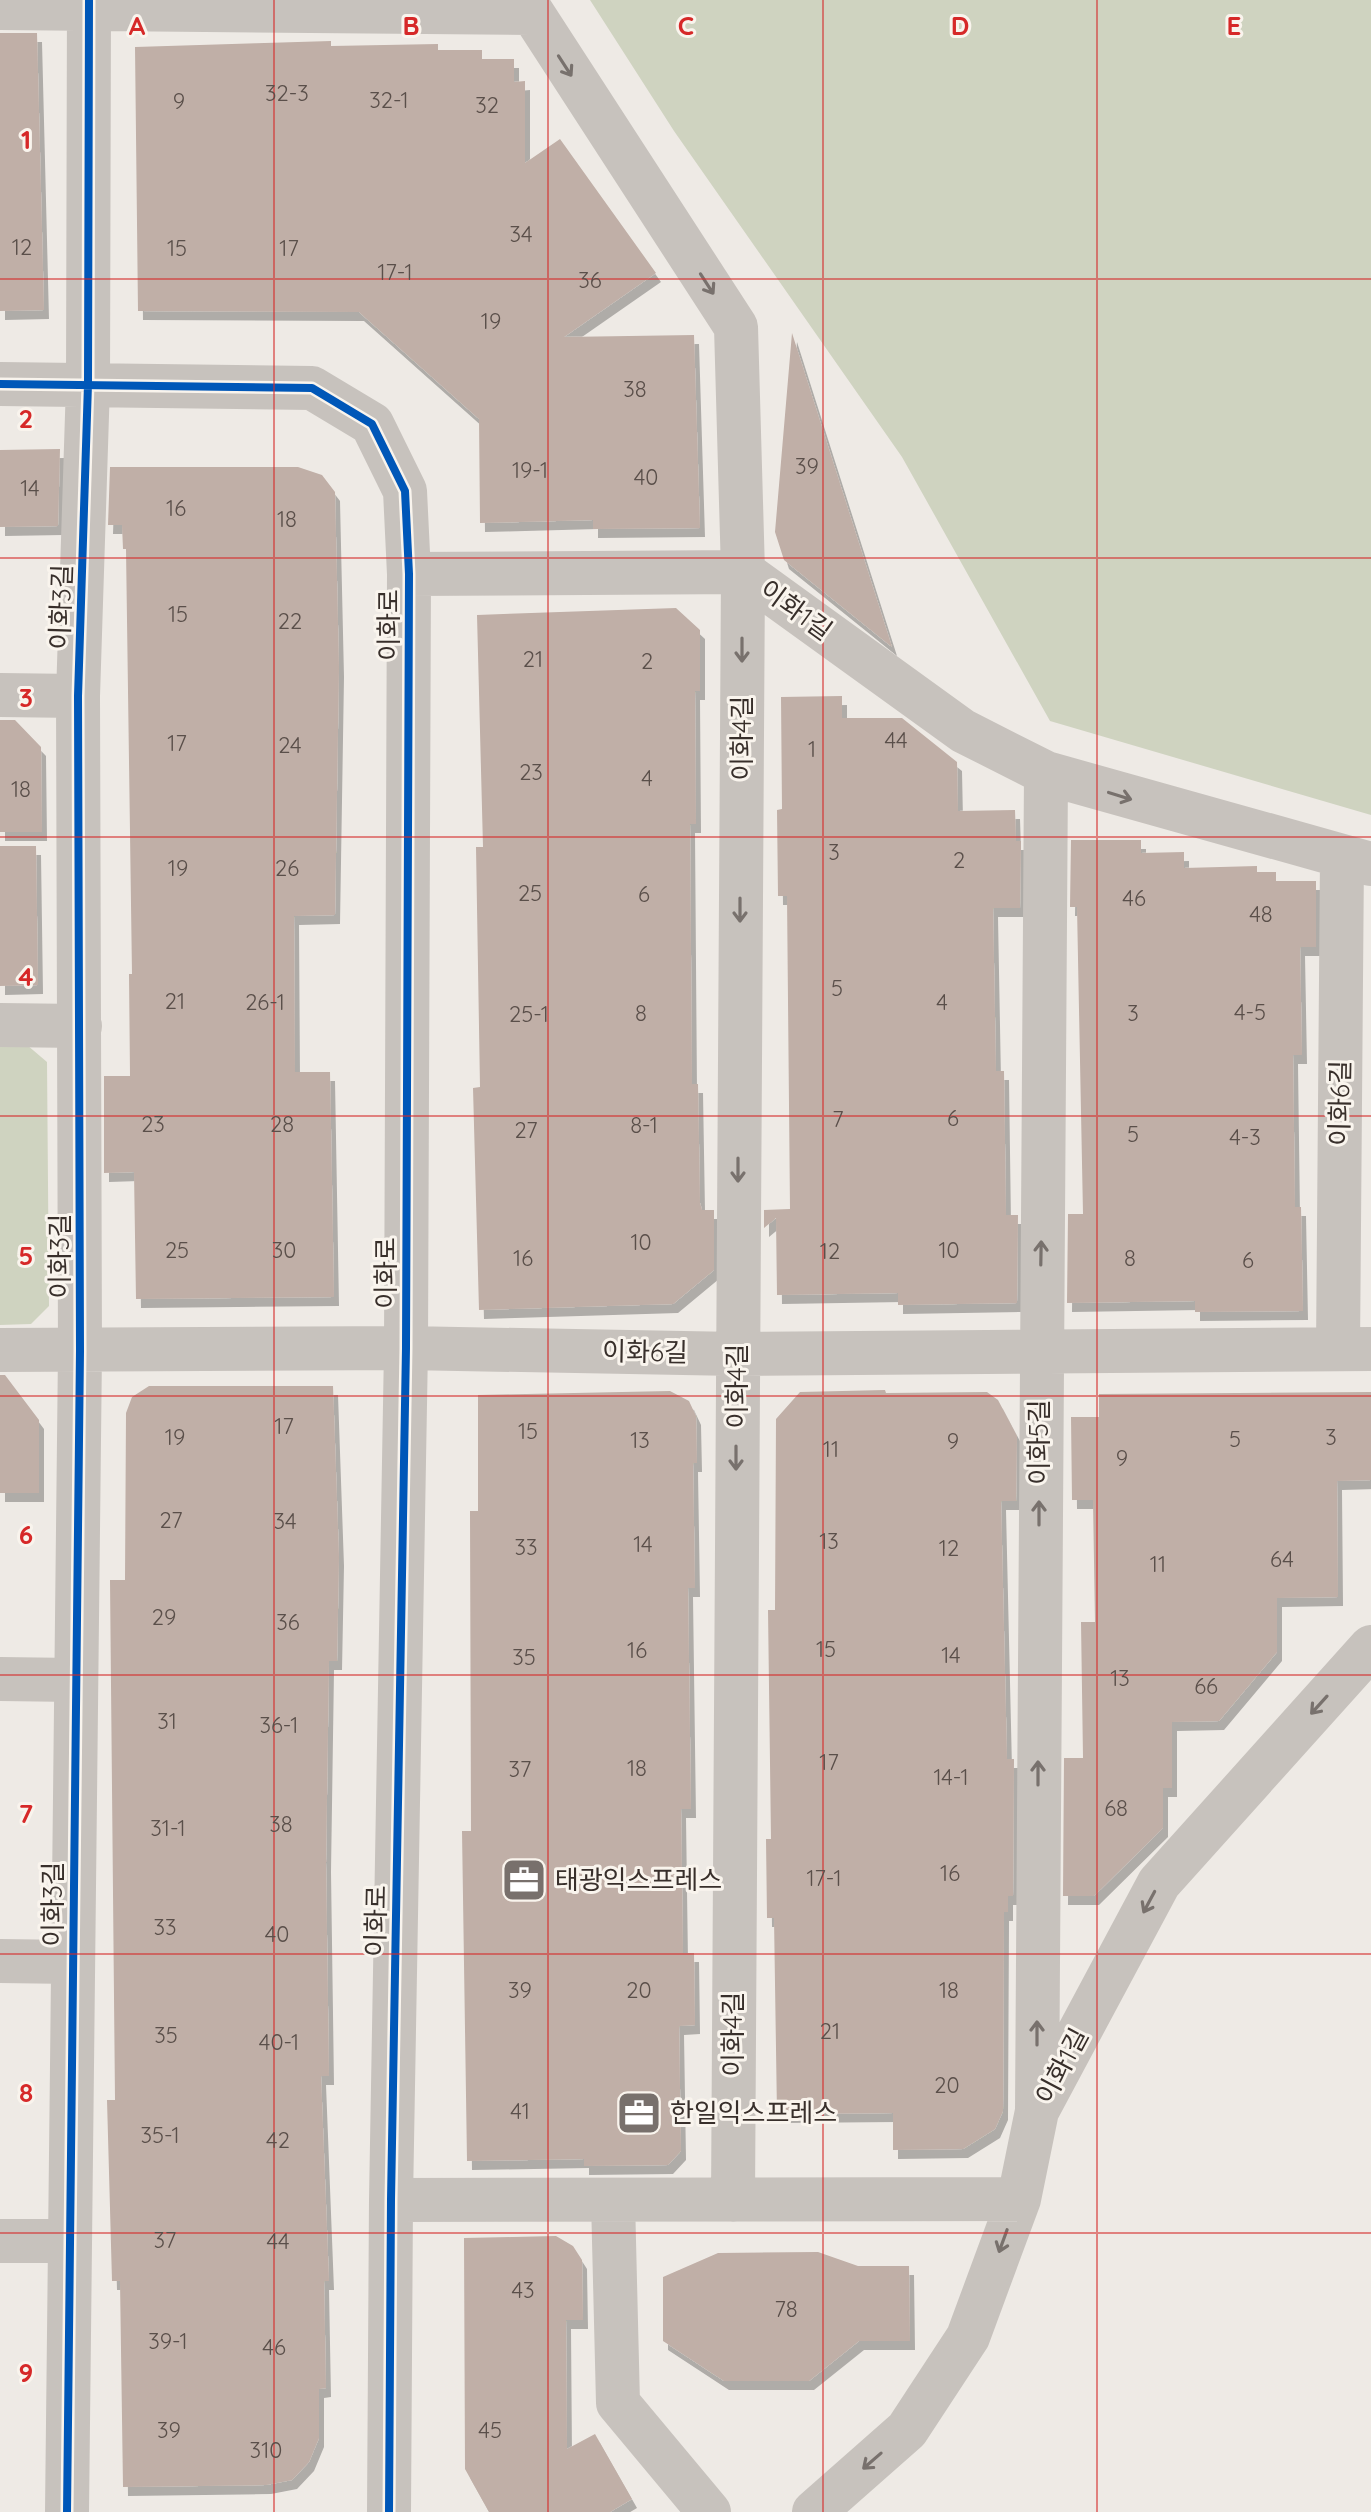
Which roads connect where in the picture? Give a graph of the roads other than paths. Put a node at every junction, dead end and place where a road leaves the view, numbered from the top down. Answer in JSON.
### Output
{"nodes":[{"id":1,"x":89,"y":4,"type":"edge"},
{"id":2,"x":527,"y":7,"type":"edge"},
{"id":3,"x":0,"y":8,"type":"edge"},
{"id":4,"x":0,"y":384,"type":"edge"},
{"id":5,"x":88,"y":384,"type":"junction"},
{"id":6,"x":743,"y":572,"type":"junction"},
{"id":7,"x":409,"y":574,"type":"junction"},
{"id":8,"x":0,"y":695,"type":"edge"},
{"id":9,"x":78,"y":696,"type":"junction"},
{"id":10,"x":1046,"y":773,"type":"junction"},
{"id":11,"x":1357,"y":861,"type":"edge"},
{"id":12,"x":0,"y":1025,"type":"edge"},
{"id":13,"x":80,"y":1026,"type":"junction"},
{"id":14,"x":406,"y":1348,"type":"junction"},
{"id":15,"x":1354,"y":1349,"type":"edge"},
{"id":16,"x":0,"y":1350,"type":"edge"},
{"id":17,"x":1039,"y":1350,"type":"junction"},
{"id":18,"x":80,"y":1351,"type":"junction"},
{"id":19,"x":737,"y":1354,"type":"junction"},
{"id":20,"x":1371,"y":1647,"type":"edge"},
{"id":21,"x":0,"y":1679,"type":"edge"},
{"id":22,"x":75,"y":1680,"type":"junction"},
{"id":23,"x":0,"y":1961,"type":"edge"},
{"id":24,"x":73,"y":1962,"type":"junction"},
{"id":25,"x":1037,"y":2111,"type":"junction"},
{"id":26,"x":1019,"y":2199,"type":"junction"},
{"id":27,"x":391,"y":2200,"type":"junction"},
{"id":28,"x":613,"y":2200,"type":"junction"},
{"id":29,"x":733,"y":2200,"type":"junction"},
{"id":30,"x":0,"y":2241,"type":"edge"},
{"id":31,"x":69,"y":2241,"type":"junction"},
{"id":32,"x":67,"y":2512,"type":"edge"},
{"id":33,"x":389,"y":2512,"type":"edge"},
{"id":34,"x":709,"y":2512,"type":"edge"},
{"id":35,"x":814,"y":2512,"type":"edge"}],
"edges":[{"from":1,"to":2,"type":"street","name":"이화1길"},
{"from":1,"to":3,"type":"street"},
{"from":1,"to":5,"type":"street","name":"이화3길"},
{"from":2,"to":6,"type":"street","name":"이화1길","one_way":true},
{"from":4,"to":5,"type":"street","name":"이화로"},
{"from":5,"to":7,"type":"street","name":"이화로"},
{"from":5,"to":9,"type":"street","name":"이화3길"},
{"from":6,"to":7,"type":"street"},
{"from":6,"to":10,"type":"street","name":"이화1길"},
{"from":6,"to":19,"type":"street","name":"이화4길","one_way":true},
{"from":7,"to":14,"type":"street","name":"이화로"},
{"from":8,"to":9,"type":"street"},
{"from":9,"to":13,"type":"street","name":"이화3길"},
{"from":10,"to":11,"type":"street","name":"이화1길","one_way":true},
{"from":17,"to":10,"type":"street","name":"이화5길","one_way":true},
{"from":11,"to":15,"type":"street","name":"이화6길"},
{"from":12,"to":13,"type":"street"},
{"from":13,"to":18,"type":"street","name":"이화3길"},
{"from":14,"to":18,"type":"street","name":"이화6길"},
{"from":14,"to":19,"type":"street","name":"이화6길"},
{"from":14,"to":27,"type":"street","name":"이화로"},
{"from":15,"to":17,"type":"street","name":"이화6길"},
{"from":16,"to":18,"type":"street","name":"이화6길"},
{"from":17,"to":19,"type":"street","name":"이화6길"},
{"from":25,"to":17,"type":"street","name":"이화5길","one_way":true},
{"from":18,"to":22,"type":"street","name":"이화3길"},
{"from":19,"to":29,"type":"street","name":"이화4길","one_way":true},
{"from":20,"to":25,"type":"street","name":"이화1길","one_way":true},
{"from":21,"to":22,"type":"street"},
{"from":22,"to":24,"type":"street","name":"이화3길"},
{"from":23,"to":24,"type":"street","name":"이화3길"},
{"from":24,"to":31,"type":"street","name":"이화3길"},
{"from":25,"to":26,"type":"street","name":"이화1길"},
{"from":26,"to":29,"type":"street"},
{"from":26,"to":35,"type":"street","name":"이화1길","one_way":true},
{"from":27,"to":28,"type":"street"},
{"from":27,"to":33,"type":"street","name":"이화로"},
{"from":28,"to":29,"type":"street"},
{"from":28,"to":34,"type":"street"},
{"from":30,"to":31,"type":"street"},
{"from":31,"to":32,"type":"street","name":"이화3길"}]}
